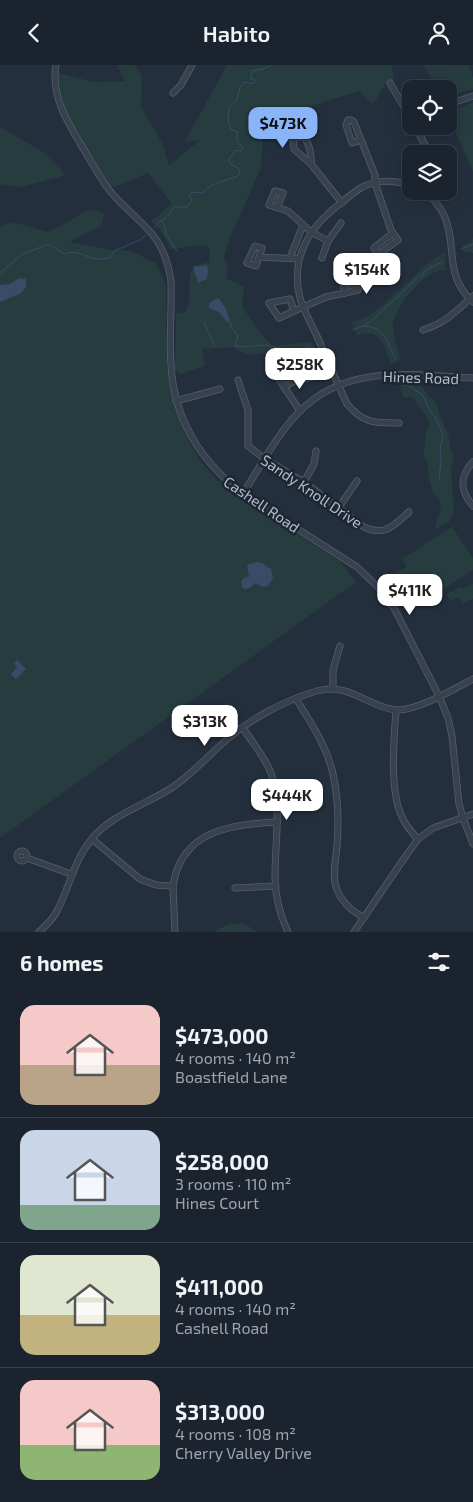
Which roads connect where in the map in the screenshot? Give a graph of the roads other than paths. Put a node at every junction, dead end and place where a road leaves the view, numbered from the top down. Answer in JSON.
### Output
{"nodes":[{"id":1,"x":56,"y":65,"type":"edge"},
{"id":2,"x":192,"y":65,"type":"edge"},
{"id":3,"x":390,"y":83,"type":"dead end"},
{"id":4,"x":173,"y":93,"type":"dead end"},
{"id":5,"x":473,"y":96,"type":"edge"},
{"id":6,"x":457,"y":101,"type":"edge"},
{"id":7,"x":402,"y":104,"type":"edge"},
{"id":8,"x":360,"y":140,"type":"dead end"},
{"id":9,"x":311,"y":164,"type":"junction"},
{"id":10,"x":375,"y":183,"type":"junction"},
{"id":11,"x":402,"y":183,"type":"edge"},
{"id":12,"x":435,"y":200,"type":"edge"},
{"id":13,"x":342,"y":203,"type":"junction"},
{"id":14,"x":277,"y":208,"type":"dead end"},
{"id":15,"x":340,"y":223,"type":"dead end"},
{"id":16,"x":303,"y":225,"type":"junction"},
{"id":17,"x":311,"y":232,"type":"junction"},
{"id":18,"x":393,"y":233,"type":"junction"},
{"id":19,"x":328,"y":241,"type":"junction"},
{"id":20,"x":259,"y":257,"type":"dead end"},
{"id":21,"x":290,"y":258,"type":"junction"},
{"id":22,"x":322,"y":258,"type":"dead end"},
{"id":23,"x":300,"y":259,"type":"junction"},
{"id":24,"x":345,"y":293,"type":"dead end"},
{"id":25,"x":472,"y":299,"type":"edge"},
{"id":26,"x":303,"y":307,"type":"junction"},
{"id":27,"x":294,"y":311,"type":"dead end"},
{"id":28,"x":423,"y":330,"type":"dead end"},
{"id":29,"x":317,"y":376,"type":"dead end"},
{"id":30,"x":278,"y":377,"type":"dead end"},
{"id":31,"x":473,"y":378,"type":"edge"},
{"id":32,"x":238,"y":380,"type":"dead end"},
{"id":33,"x":338,"y":385,"type":"junction"},
{"id":34,"x":284,"y":387,"type":"junction"},
{"id":35,"x":220,"y":389,"type":"dead end"},
{"id":36,"x":176,"y":401,"type":"junction"},
{"id":37,"x":300,"y":411,"type":"junction"},
{"id":38,"x":399,"y":423,"type":"dead end"},
{"id":39,"x":316,"y":451,"type":"dead end"},
{"id":40,"x":265,"y":459,"type":"junction"},
{"id":41,"x":473,"y":463,"type":"edge"},
{"id":42,"x":304,"y":481,"type":"junction"},
{"id":43,"x":357,"y":481,"type":"dead end"},
{"id":44,"x":242,"y":494,"type":"junction"},
{"id":45,"x":473,"y":506,"type":"edge"},
{"id":46,"x":339,"y":507,"type":"junction"},
{"id":47,"x":410,"y":512,"type":"dead end"},
{"id":48,"x":340,"y":646,"type":"dead end"},
{"id":49,"x":473,"y":679,"type":"edge"},
{"id":50,"x":333,"y":689,"type":"junction"},
{"id":51,"x":439,"y":696,"type":"junction"},
{"id":52,"x":296,"y":699,"type":"junction"},
{"id":53,"x":396,"y":710,"type":"junction"},
{"id":54,"x":243,"y":728,"type":"junction"},
{"id":55,"x":473,"y":814,"type":"edge"},
{"id":56,"x":463,"y":818,"type":"junction"},
{"id":57,"x":277,"y":822,"type":"junction"},
{"id":58,"x":92,"y":839,"type":"junction"},
{"id":59,"x":418,"y":839,"type":"junction"},
{"id":60,"x":473,"y":844,"type":"edge"},
{"id":61,"x":26,"y":858,"type":"dead end"},
{"id":62,"x":72,"y":875,"type":"junction"},
{"id":63,"x":173,"y":886,"type":"junction"},
{"id":64,"x":276,"y":886,"type":"junction"},
{"id":65,"x":235,"y":888,"type":"dead end"},
{"id":66,"x":364,"y":918,"type":"junction"},
{"id":67,"x":39,"y":932,"type":"edge"},
{"id":68,"x":175,"y":932,"type":"edge"},
{"id":69,"x":288,"y":932,"type":"edge"},
{"id":70,"x":354,"y":932,"type":"edge"}],
"edges":[{"from":1,"to":36,"type":"street","name":"Cashell Road"},
{"from":2,"to":4,"type":"street"},
{"from":3,"to":7,"type":"street"},
{"from":5,"to":6,"type":"street"},
{"from":8,"to":10,"type":"street"},
{"from":9,"to":9,"type":"street"},
{"from":9,"to":13,"type":"street"},
{"from":10,"to":11,"type":"street"},
{"from":10,"to":13,"type":"street"},
{"from":10,"to":18,"type":"street"},
{"from":12,"to":25,"type":"street"},
{"from":13,"to":17,"type":"street"},
{"from":14,"to":16,"type":"street"},
{"from":15,"to":19,"type":"street"},
{"from":16,"to":17,"type":"street"},
{"from":16,"to":21,"type":"street"},
{"from":17,"to":19,"type":"street"},
{"from":17,"to":23,"type":"street"},
{"from":18,"to":18,"type":"street"},
{"from":19,"to":22,"type":"street"},
{"from":20,"to":21,"type":"street"},
{"from":21,"to":23,"type":"street"},
{"from":23,"to":26,"type":"street"},
{"from":24,"to":26,"type":"street"},
{"from":25,"to":28,"type":"street"},
{"from":26,"to":27,"type":"street"},
{"from":26,"to":33,"type":"street"},
{"from":29,"to":34,"type":"street"},
{"from":30,"to":34,"type":"street"},
{"from":31,"to":33,"type":"street","name":"Hines Road"},
{"from":32,"to":40,"type":"street","name":"Sandy Knoll Drive"},
{"from":33,"to":37,"type":"street","name":"Hines Road"},
{"from":33,"to":38,"type":"street"},
{"from":34,"to":37,"type":"street"},
{"from":35,"to":36,"type":"street"},
{"from":36,"to":44,"type":"street","name":"Cashell Road"},
{"from":37,"to":40,"type":"street","name":"Hines Road"},
{"from":39,"to":42,"type":"street"},
{"from":40,"to":42,"type":"street","name":"Sandy Knoll Drive"},
{"from":40,"to":44,"type":"street","name":"Hines Road"},
{"from":41,"to":45,"type":"street"},
{"from":42,"to":46,"type":"street","name":"Sandy Knoll Drive"},
{"from":43,"to":46,"type":"street"},
{"from":44,"to":51,"type":"street","name":"Cashell Road"},
{"from":46,"to":47,"type":"street","name":"Sandy Knoll Drive"},
{"from":48,"to":50,"type":"street"},
{"from":49,"to":51,"type":"street"},
{"from":50,"to":52,"type":"street"},
{"from":50,"to":53,"type":"street"},
{"from":51,"to":53,"type":"street"},
{"from":51,"to":56,"type":"street","name":"Cashell Road"},
{"from":52,"to":54,"type":"street"},
{"from":52,"to":66,"type":"street"},
{"from":53,"to":59,"type":"street"},
{"from":54,"to":57,"type":"street"},
{"from":54,"to":58,"type":"street"},
{"from":55,"to":56,"type":"street"},
{"from":56,"to":59,"type":"street"},
{"from":56,"to":60,"type":"street","name":"Cashell Road"},
{"from":57,"to":63,"type":"street"},
{"from":57,"to":64,"type":"street"},
{"from":58,"to":62,"type":"street"},
{"from":58,"to":63,"type":"street"},
{"from":59,"to":66,"type":"street"},
{"from":61,"to":62,"type":"street"},
{"from":62,"to":67,"type":"street"},
{"from":63,"to":68,"type":"street"},
{"from":64,"to":65,"type":"street"},
{"from":64,"to":69,"type":"street"},
{"from":66,"to":70,"type":"street"}]}
